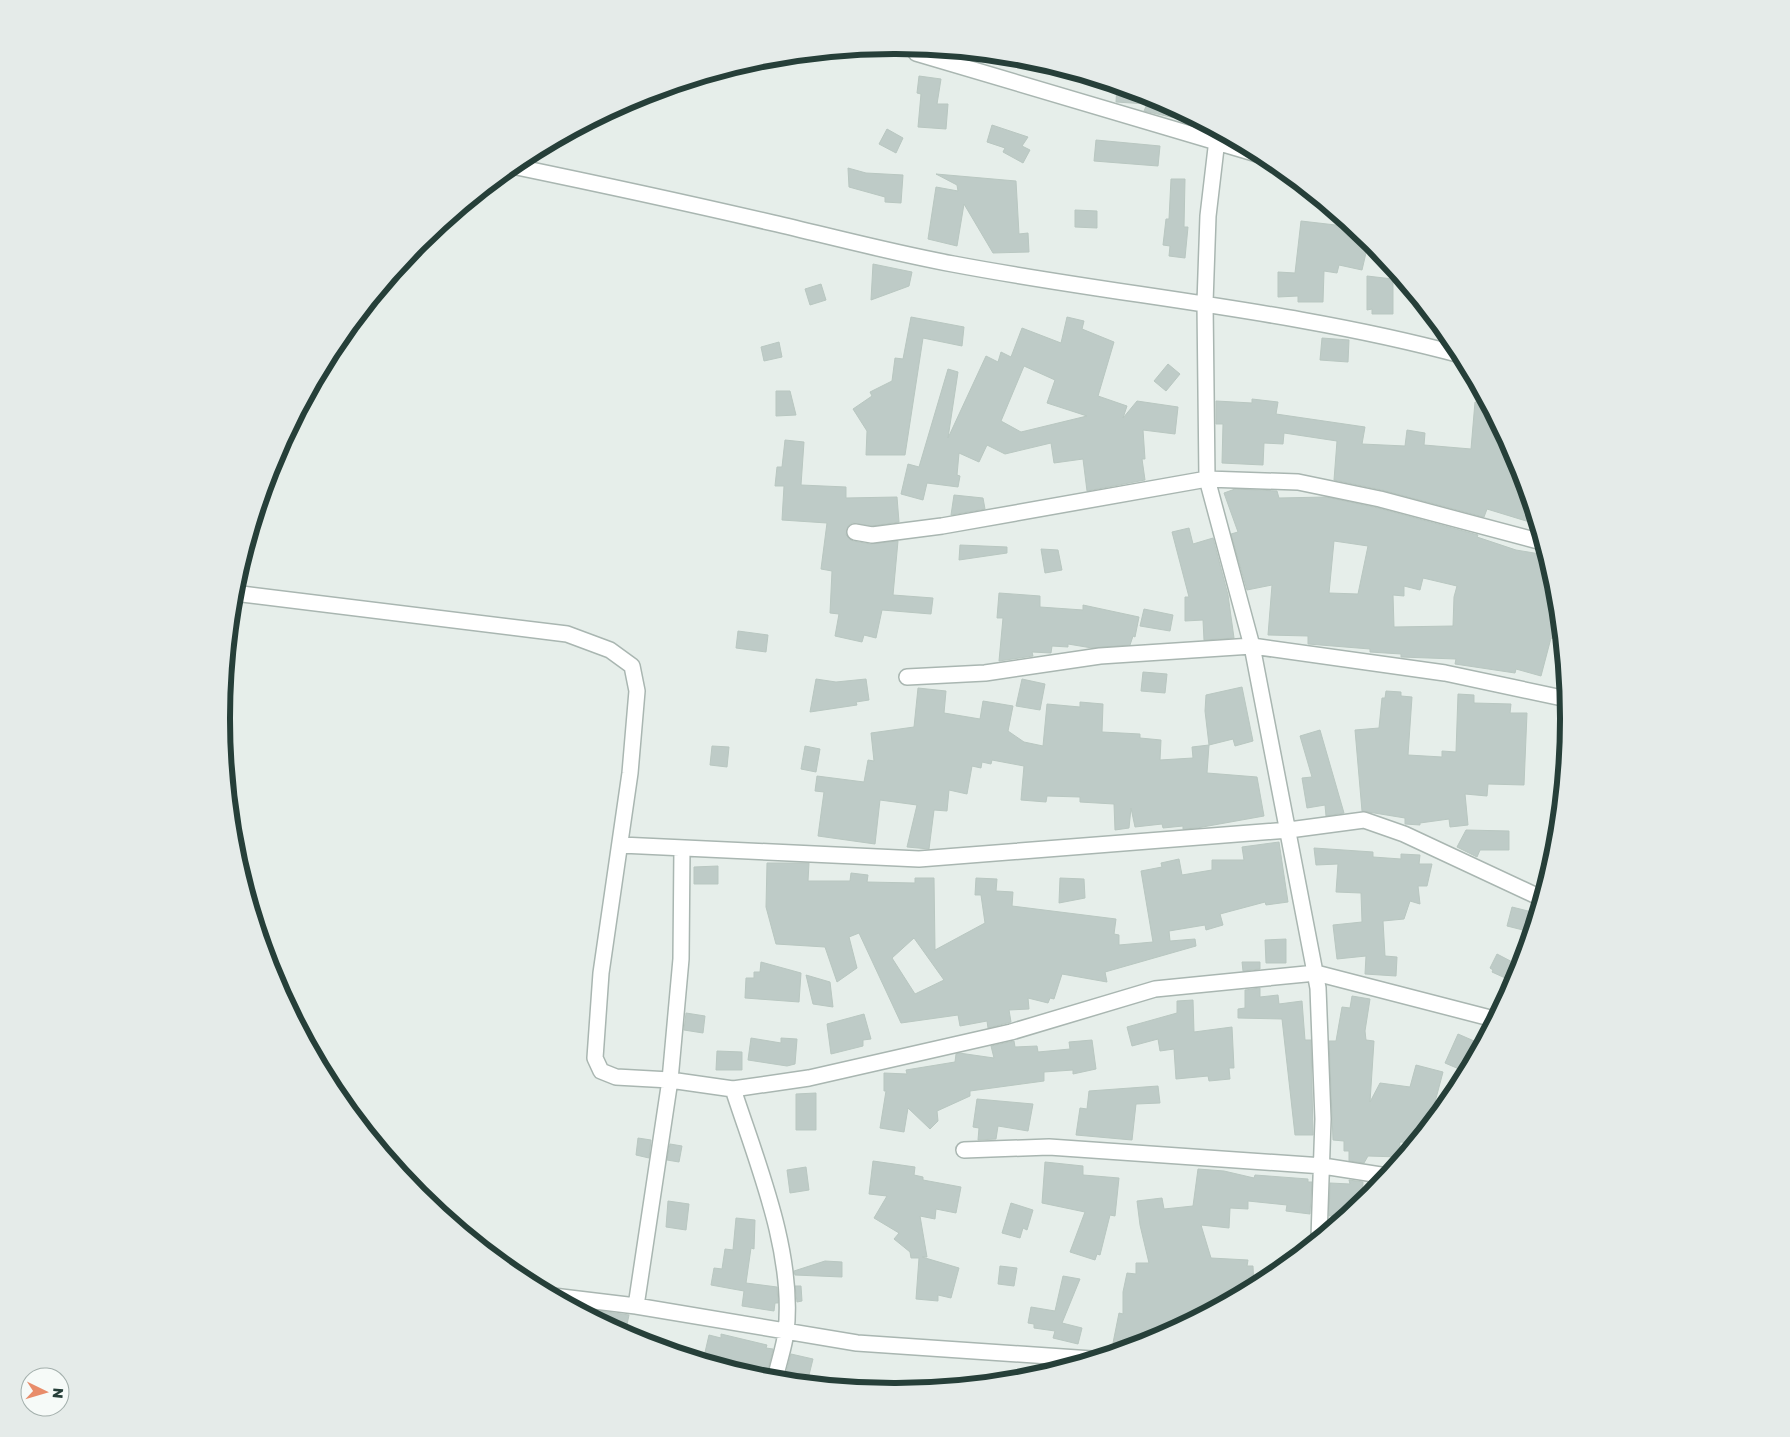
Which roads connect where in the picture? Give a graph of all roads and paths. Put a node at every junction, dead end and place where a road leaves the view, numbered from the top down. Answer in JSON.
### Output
{"nodes":[{"id":1,"x":921,"y":55,"type":"edge"},
{"id":2,"x":1212,"y":135,"type":"edge"},
{"id":3,"x":1217,"y":137,"type":"edge"},
{"id":4,"x":523,"y":168,"type":"edge"},
{"id":5,"x":1204,"y":303,"type":"junction"},
{"id":6,"x":1450,"y":352,"type":"edge"},
{"id":7,"x":1208,"y":479,"type":"junction"},
{"id":8,"x":855,"y":532,"type":"dead end"},
{"id":9,"x":1535,"y":540,"type":"edge"},
{"id":10,"x":242,"y":594,"type":"edge"},
{"id":11,"x":1252,"y":646,"type":"junction"},
{"id":12,"x":907,"y":677,"type":"dead end"},
{"id":13,"x":1559,"y":697,"type":"edge"},
{"id":14,"x":1289,"y":830,"type":"junction"},
{"id":15,"x":621,"y":845,"type":"junction"},
{"id":16,"x":682,"y":848,"type":"junction"},
{"id":17,"x":1536,"y":895,"type":"edge"},
{"id":18,"x":1316,"y":973,"type":"junction"},
{"id":19,"x":1489,"y":1018,"type":"edge"},
{"id":20,"x":670,"y":1080,"type":"junction"},
{"id":21,"x":733,"y":1088,"type":"junction"},
{"id":22,"x":964,"y":1150,"type":"dead end"},
{"id":23,"x":1323,"y":1166,"type":"junction"},
{"id":24,"x":1378,"y":1175,"type":"edge"},
{"id":25,"x":1319,"y":1229,"type":"edge"},
{"id":26,"x":570,"y":1298,"type":"edge"},
{"id":27,"x":636,"y":1306,"type":"junction"},
{"id":28,"x":786,"y":1332,"type":"junction"},
{"id":29,"x":1077,"y":1358,"type":"edge"},
{"id":30,"x":776,"y":1372,"type":"edge"}],
"edges":[{"from":1,"to":2,"type":"street"},
{"from":3,"to":5,"type":"street"},
{"from":4,"to":5,"type":"street"},
{"from":5,"to":6,"type":"street"},
{"from":5,"to":7,"type":"street"},
{"from":7,"to":8,"type":"street"},
{"from":7,"to":9,"type":"street"},
{"from":7,"to":11,"type":"street"},
{"from":10,"to":15,"type":"street"},
{"from":11,"to":12,"type":"street"},
{"from":11,"to":13,"type":"street"},
{"from":11,"to":14,"type":"street"},
{"from":14,"to":16,"type":"street"},
{"from":14,"to":17,"type":"street"},
{"from":14,"to":18,"type":"street"},
{"from":15,"to":16,"type":"street"},
{"from":15,"to":20,"type":"street"},
{"from":16,"to":20,"type":"street"},
{"from":18,"to":19,"type":"street"},
{"from":18,"to":21,"type":"street"},
{"from":18,"to":23,"type":"street"},
{"from":20,"to":21,"type":"street"},
{"from":20,"to":27,"type":"street"},
{"from":21,"to":28,"type":"street"},
{"from":22,"to":23,"type":"street"},
{"from":23,"to":24,"type":"street"},
{"from":23,"to":25,"type":"street"},
{"from":26,"to":27,"type":"street"},
{"from":27,"to":28,"type":"street"},
{"from":28,"to":29,"type":"street"},
{"from":28,"to":30,"type":"street"}]}
